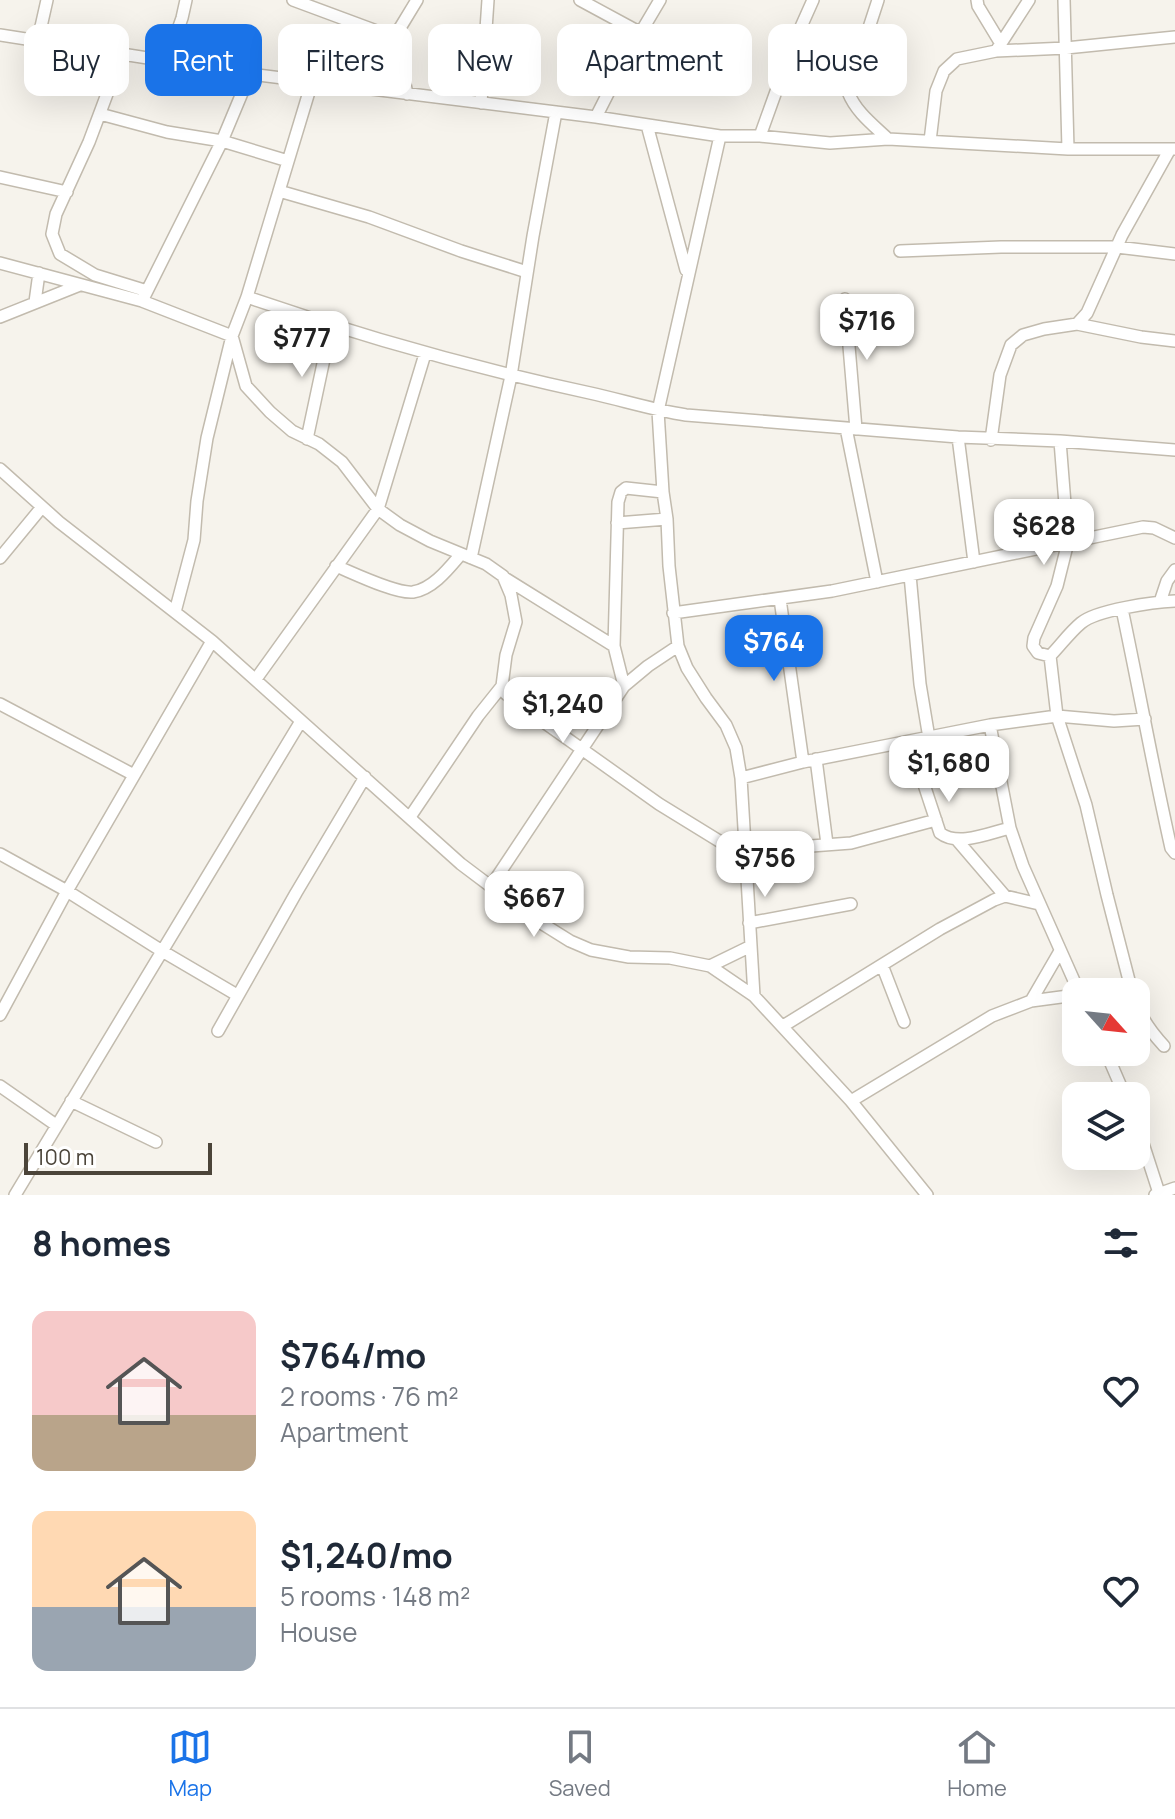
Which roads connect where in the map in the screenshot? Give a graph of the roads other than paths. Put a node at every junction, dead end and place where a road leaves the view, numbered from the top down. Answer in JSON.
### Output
{"nodes":[{"id":1,"x":47,"y":0,"type":"edge"},
{"id":2,"x":186,"y":0,"type":"edge"},
{"id":3,"x":293,"y":0,"type":"edge"},
{"id":4,"x":417,"y":0,"type":"edge"},
{"id":5,"x":488,"y":0,"type":"edge"},
{"id":6,"x":580,"y":0,"type":"edge"},
{"id":7,"x":660,"y":0,"type":"edge"},
{"id":8,"x":813,"y":0,"type":"edge"},
{"id":9,"x":878,"y":0,"type":"edge"},
{"id":10,"x":977,"y":0,"type":"edge"},
{"id":11,"x":1029,"y":0,"type":"edge"},
{"id":12,"x":1064,"y":0,"type":"edge"},
{"id":13,"x":42,"y":24,"type":"edge"},
{"id":14,"x":180,"y":24,"type":"edge"},
{"id":15,"x":370,"y":24,"type":"edge"},
{"id":16,"x":400,"y":24,"type":"edge"},
{"id":17,"x":624,"y":24,"type":"edge"},
{"id":18,"x":646,"y":24,"type":"edge"},
{"id":19,"x":0,"y":35,"type":"edge"},
{"id":20,"x":1175,"y":37,"type":"edge"},
{"id":21,"x":24,"y":38,"type":"edge"},
{"id":22,"x":999,"y":48,"type":"junction"},
{"id":23,"x":1066,"y":48,"type":"junction"},
{"id":24,"x":412,"y":95,"type":"edge"},
{"id":25,"x":107,"y":96,"type":"edge"},
{"id":26,"x":241,"y":96,"type":"edge"},
{"id":27,"x":308,"y":96,"type":"edge"},
{"id":28,"x":607,"y":96,"type":"edge"},
{"id":29,"x":481,"y":103,"type":"junction"},
{"id":30,"x":556,"y":112,"type":"junction"},
{"id":31,"x":100,"y":114,"type":"junction"},
{"id":32,"x":596,"y":117,"type":"junction"},
{"id":33,"x":647,"y":125,"type":"junction"},
{"id":34,"x":720,"y":136,"type":"junction"},
{"id":35,"x":760,"y":136,"type":"junction"},
{"id":36,"x":888,"y":139,"type":"junction"},
{"id":37,"x":222,"y":141,"type":"junction"},
{"id":38,"x":930,"y":141,"type":"junction"},
{"id":39,"x":1068,"y":149,"type":"junction"},
{"id":40,"x":1172,"y":149,"type":"edge"},
{"id":41,"x":288,"y":161,"type":"junction"},
{"id":42,"x":0,"y":177,"type":"edge"},
{"id":43,"x":279,"y":191,"type":"junction"},
{"id":44,"x":67,"y":192,"type":"junction"},
{"id":45,"x":1117,"y":247,"type":"junction"},
{"id":46,"x":900,"y":251,"type":"dead end"},
{"id":47,"x":1175,"y":254,"type":"edge"},
{"id":48,"x":0,"y":263,"type":"edge"},
{"id":49,"x":527,"y":272,"type":"junction"},
{"id":50,"x":39,"y":273,"type":"junction"},
{"id":51,"x":687,"y":275,"type":"junction"},
{"id":52,"x":81,"y":284,"type":"junction"},
{"id":53,"x":144,"y":296,"type":"junction"},
{"id":54,"x":247,"y":297,"type":"junction"},
{"id":55,"x":845,"y":299,"type":"dead end"},
{"id":56,"x":35,"y":302,"type":"junction"},
{"id":57,"x":0,"y":317,"type":"edge"},
{"id":58,"x":1077,"y":324,"type":"junction"},
{"id":59,"x":331,"y":326,"type":"junction"},
{"id":60,"x":232,"y":336,"type":"junction"},
{"id":61,"x":1175,"y":341,"type":"edge"},
{"id":62,"x":425,"y":354,"type":"junction"},
{"id":63,"x":511,"y":376,"type":"junction"},
{"id":64,"x":658,"y":411,"type":"junction"},
{"id":65,"x":851,"y":428,"type":"junction"},
{"id":66,"x":958,"y":437,"type":"junction"},
{"id":67,"x":307,"y":439,"type":"junction"},
{"id":68,"x":991,"y":440,"type":"junction"},
{"id":69,"x":1060,"y":441,"type":"junction"},
{"id":70,"x":1175,"y":450,"type":"edge"},
{"id":71,"x":0,"y":469,"type":"edge"},
{"id":72,"x":663,"y":492,"type":"junction"},
{"id":73,"x":42,"y":507,"type":"junction"},
{"id":74,"x":378,"y":509,"type":"junction"},
{"id":75,"x":667,"y":519,"type":"junction"},
{"id":76,"x":617,"y":523,"type":"junction"},
{"id":77,"x":1175,"y":538,"type":"edge"},
{"id":78,"x":1068,"y":542,"type":"junction"},
{"id":79,"x":466,"y":556,"type":"junction"},
{"id":80,"x":0,"y":558,"type":"edge"},
{"id":81,"x":974,"y":562,"type":"junction"},
{"id":82,"x":336,"y":566,"type":"junction"},
{"id":83,"x":1175,"y":570,"type":"edge"},
{"id":84,"x":910,"y":575,"type":"junction"},
{"id":85,"x":503,"y":576,"type":"junction"},
{"id":86,"x":877,"y":582,"type":"junction"},
{"id":87,"x":780,"y":599,"type":"junction"},
{"id":88,"x":1175,"y":601,"type":"edge"},
{"id":89,"x":1160,"y":602,"type":"junction"},
{"id":90,"x":1122,"y":609,"type":"junction"},
{"id":91,"x":175,"y":612,"type":"junction"},
{"id":92,"x":673,"y":613,"type":"junction"},
{"id":93,"x":212,"y":641,"type":"junction"},
{"id":94,"x":614,"y":646,"type":"junction"},
{"id":95,"x":678,"y":646,"type":"junction"},
{"id":96,"x":1050,"y":656,"type":"junction"},
{"id":97,"x":256,"y":679,"type":"junction"},
{"id":98,"x":502,"y":686,"type":"junction"},
{"id":99,"x":624,"y":686,"type":"junction"},
{"id":100,"x":0,"y":704,"type":"edge"},
{"id":101,"x":1057,"y":716,"type":"junction"},
{"id":102,"x":1145,"y":719,"type":"junction"},
{"id":103,"x":301,"y":721,"type":"junction"},
{"id":104,"x":990,"y":725,"type":"junction"},
{"id":105,"x":929,"y":738,"type":"junction"},
{"id":106,"x":910,"y":742,"type":"junction"},
{"id":107,"x":582,"y":747,"type":"junction"},
{"id":108,"x":816,"y":759,"type":"junction"},
{"id":109,"x":803,"y":762,"type":"junction"},
{"id":110,"x":134,"y":775,"type":"junction"},
{"id":111,"x":365,"y":777,"type":"junction"},
{"id":112,"x":741,"y":778,"type":"junction"},
{"id":113,"x":410,"y":817,"type":"junction"},
{"id":114,"x":936,"y":820,"type":"junction"},
{"id":115,"x":1010,"y":828,"type":"junction"},
{"id":116,"x":957,"y":840,"type":"junction"},
{"id":117,"x":827,"y":844,"type":"junction"},
{"id":118,"x":1175,"y":853,"type":"edge"},
{"id":119,"x":746,"y":854,"type":"junction"},
{"id":120,"x":1,"y":859,"type":"edge"},
{"id":121,"x":491,"y":886,"type":"junction"},
{"id":122,"x":67,"y":891,"type":"junction"},
{"id":123,"x":1005,"y":896,"type":"junction"},
{"id":124,"x":851,"y":904,"type":"dead end"},
{"id":125,"x":1039,"y":904,"type":"junction"},
{"id":126,"x":749,"y":923,"type":"junction"},
{"id":127,"x":751,"y":946,"type":"junction"},
{"id":128,"x":162,"y":951,"type":"junction"},
{"id":129,"x":1060,"y":951,"type":"junction"},
{"id":130,"x":882,"y":965,"type":"junction"},
{"id":131,"x":710,"y":966,"type":"junction"},
{"id":132,"x":1071,"y":978,"type":"edge"},
{"id":133,"x":1128,"y":978,"type":"edge"},
{"id":134,"x":237,"y":995,"type":"junction"},
{"id":135,"x":754,"y":996,"type":"junction"},
{"id":136,"x":1062,"y":996,"type":"edge"},
{"id":137,"x":4,"y":998,"type":"edge"},
{"id":138,"x":1031,"y":1001,"type":"junction"},
{"id":139,"x":0,"y":1015,"type":"edge"},
{"id":140,"x":904,"y":1022,"type":"dead end"},
{"id":141,"x":783,"y":1026,"type":"junction"},
{"id":142,"x":1150,"y":1030,"type":"edge"},
{"id":143,"x":218,"y":1031,"type":"dead end"},
{"id":144,"x":1164,"y":1046,"type":"dead end"},
{"id":145,"x":0,"y":1086,"type":"edge"},
{"id":146,"x":71,"y":1101,"type":"junction"},
{"id":147,"x":851,"y":1101,"type":"junction"},
{"id":148,"x":56,"y":1125,"type":"junction"},
{"id":149,"x":156,"y":1142,"type":"dead end"},
{"id":150,"x":1150,"y":1170,"type":"edge"},
{"id":151,"x":1175,"y":1188,"type":"edge"},
{"id":152,"x":1157,"y":1194,"type":"edge"},
{"id":153,"x":15,"y":1195,"type":"edge"},
{"id":154,"x":927,"y":1195,"type":"edge"}],
"edges":[{"from":1,"to":13,"type":"street"},
{"from":2,"to":14,"type":"street"},
{"from":3,"to":15,"type":"street"},
{"from":4,"to":16,"type":"street"},
{"from":5,"to":29,"type":"street"},
{"from":6,"to":17,"type":"street"},
{"from":7,"to":18,"type":"street"},
{"from":8,"to":35,"type":"street"},
{"from":9,"to":36,"type":"street"},
{"from":10,"to":22,"type":"street"},
{"from":11,"to":22,"type":"street"},
{"from":12,"to":23,"type":"street"},
{"from":19,"to":21,"type":"street"},
{"from":20,"to":23,"type":"street"},
{"from":22,"to":23,"type":"street"},
{"from":22,"to":38,"type":"street"},
{"from":23,"to":39,"type":"street"},
{"from":24,"to":29,"type":"street"},
{"from":25,"to":31,"type":"street"},
{"from":26,"to":37,"type":"street"},
{"from":27,"to":41,"type":"street"},
{"from":28,"to":32,"type":"street"},
{"from":29,"to":30,"type":"street"},
{"from":30,"to":32,"type":"street"},
{"from":30,"to":49,"type":"street"},
{"from":31,"to":37,"type":"street"},
{"from":31,"to":44,"type":"street"},
{"from":32,"to":33,"type":"street"},
{"from":33,"to":34,"type":"street"},
{"from":33,"to":51,"type":"street"},
{"from":34,"to":35,"type":"street"},
{"from":34,"to":51,"type":"street"},
{"from":35,"to":36,"type":"street"},
{"from":36,"to":38,"type":"street"},
{"from":37,"to":41,"type":"street"},
{"from":37,"to":53,"type":"street"},
{"from":38,"to":39,"type":"street"},
{"from":39,"to":40,"type":"street"},
{"from":40,"to":45,"type":"street"},
{"from":41,"to":43,"type":"street"},
{"from":42,"to":44,"type":"street"},
{"from":43,"to":49,"type":"street"},
{"from":43,"to":54,"type":"street"},
{"from":44,"to":53,"type":"street"},
{"from":45,"to":46,"type":"street"},
{"from":45,"to":47,"type":"street"},
{"from":45,"to":58,"type":"street"},
{"from":48,"to":50,"type":"street"},
{"from":49,"to":63,"type":"street"},
{"from":50,"to":52,"type":"street"},
{"from":50,"to":56,"type":"street"},
{"from":51,"to":64,"type":"street"},
{"from":52,"to":53,"type":"street"},
{"from":52,"to":56,"type":"street"},
{"from":53,"to":60,"type":"street"},
{"from":54,"to":59,"type":"street"},
{"from":54,"to":60,"type":"street"},
{"from":55,"to":65,"type":"street"},
{"from":56,"to":57,"type":"street"},
{"from":58,"to":61,"type":"street"},
{"from":58,"to":68,"type":"street"},
{"from":59,"to":62,"type":"street"},
{"from":59,"to":67,"type":"street"},
{"from":60,"to":67,"type":"street"},
{"from":60,"to":91,"type":"street"},
{"from":62,"to":63,"type":"street"},
{"from":62,"to":74,"type":"street"},
{"from":63,"to":64,"type":"street"},
{"from":63,"to":79,"type":"street"},
{"from":64,"to":65,"type":"street"},
{"from":64,"to":72,"type":"street"},
{"from":65,"to":66,"type":"street"},
{"from":65,"to":86,"type":"street"},
{"from":66,"to":68,"type":"street"},
{"from":66,"to":81,"type":"street"},
{"from":67,"to":74,"type":"street"},
{"from":68,"to":69,"type":"street"},
{"from":69,"to":70,"type":"street"},
{"from":69,"to":78,"type":"street"},
{"from":71,"to":73,"type":"street"},
{"from":72,"to":75,"type":"street"},
{"from":72,"to":76,"type":"street"},
{"from":73,"to":80,"type":"street"},
{"from":73,"to":91,"type":"street"},
{"from":74,"to":79,"type":"street"},
{"from":74,"to":82,"type":"street"},
{"from":75,"to":76,"type":"street"},
{"from":75,"to":92,"type":"street"},
{"from":76,"to":94,"type":"street"},
{"from":77,"to":78,"type":"street"},
{"from":78,"to":81,"type":"street"},
{"from":78,"to":96,"type":"street"},
{"from":79,"to":82,"type":"street"},
{"from":79,"to":85,"type":"street"},
{"from":81,"to":84,"type":"street"},
{"from":82,"to":97,"type":"street"},
{"from":83,"to":89,"type":"street"},
{"from":84,"to":86,"type":"street"},
{"from":84,"to":105,"type":"street"},
{"from":85,"to":94,"type":"street"},
{"from":85,"to":98,"type":"street"},
{"from":86,"to":87,"type":"street"},
{"from":87,"to":92,"type":"street"},
{"from":87,"to":109,"type":"street"},
{"from":88,"to":89,"type":"street"},
{"from":89,"to":90,"type":"street"},
{"from":90,"to":96,"type":"street"},
{"from":90,"to":102,"type":"street"},
{"from":91,"to":93,"type":"street"},
{"from":92,"to":95,"type":"street"},
{"from":93,"to":97,"type":"street"},
{"from":93,"to":110,"type":"street"},
{"from":94,"to":99,"type":"street"},
{"from":95,"to":99,"type":"street"},
{"from":95,"to":112,"type":"street"},
{"from":96,"to":101,"type":"street"},
{"from":97,"to":103,"type":"street"},
{"from":98,"to":107,"type":"street"},
{"from":98,"to":113,"type":"street"},
{"from":99,"to":107,"type":"street"},
{"from":100,"to":110,"type":"street"},
{"from":101,"to":102,"type":"street"},
{"from":101,"to":104,"type":"street"},
{"from":101,"to":133,"type":"street"},
{"from":102,"to":118,"type":"street"},
{"from":103,"to":111,"type":"street"},
{"from":103,"to":128,"type":"street"},
{"from":104,"to":105,"type":"street"},
{"from":104,"to":115,"type":"street"},
{"from":105,"to":106,"type":"street"},
{"from":106,"to":108,"type":"street"},
{"from":106,"to":114,"type":"street"},
{"from":107,"to":119,"type":"street"},
{"from":107,"to":121,"type":"street"},
{"from":108,"to":109,"type":"street"},
{"from":108,"to":117,"type":"street"},
{"from":109,"to":112,"type":"street"},
{"from":110,"to":122,"type":"street"},
{"from":111,"to":113,"type":"street"},
{"from":111,"to":134,"type":"street"},
{"from":112,"to":119,"type":"street"},
{"from":113,"to":121,"type":"street"},
{"from":114,"to":116,"type":"street"},
{"from":114,"to":117,"type":"street"},
{"from":115,"to":116,"type":"street"},
{"from":115,"to":125,"type":"street"},
{"from":116,"to":123,"type":"street"},
{"from":117,"to":119,"type":"street"},
{"from":119,"to":126,"type":"street"},
{"from":120,"to":122,"type":"street"},
{"from":121,"to":131,"type":"street"},
{"from":122,"to":128,"type":"street"},
{"from":122,"to":137,"type":"street"},
{"from":123,"to":125,"type":"street"},
{"from":123,"to":130,"type":"street"},
{"from":124,"to":126,"type":"street"},
{"from":125,"to":129,"type":"street"},
{"from":126,"to":127,"type":"street"},
{"from":127,"to":131,"type":"street"},
{"from":127,"to":135,"type":"street"},
{"from":128,"to":134,"type":"street"},
{"from":128,"to":146,"type":"street"},
{"from":129,"to":132,"type":"street"},
{"from":129,"to":138,"type":"street"},
{"from":130,"to":140,"type":"street"},
{"from":130,"to":141,"type":"street"},
{"from":131,"to":135,"type":"street"},
{"from":134,"to":143,"type":"street"},
{"from":135,"to":141,"type":"street"},
{"from":136,"to":138,"type":"street"},
{"from":137,"to":139,"type":"street"},
{"from":138,"to":147,"type":"street"},
{"from":141,"to":147,"type":"street"},
{"from":142,"to":144,"type":"street"},
{"from":145,"to":148,"type":"street"},
{"from":146,"to":148,"type":"street"},
{"from":146,"to":149,"type":"street"},
{"from":147,"to":154,"type":"street"},
{"from":148,"to":153,"type":"street"},
{"from":150,"to":152,"type":"street"},
{"from":151,"to":152,"type":"street"}]}
